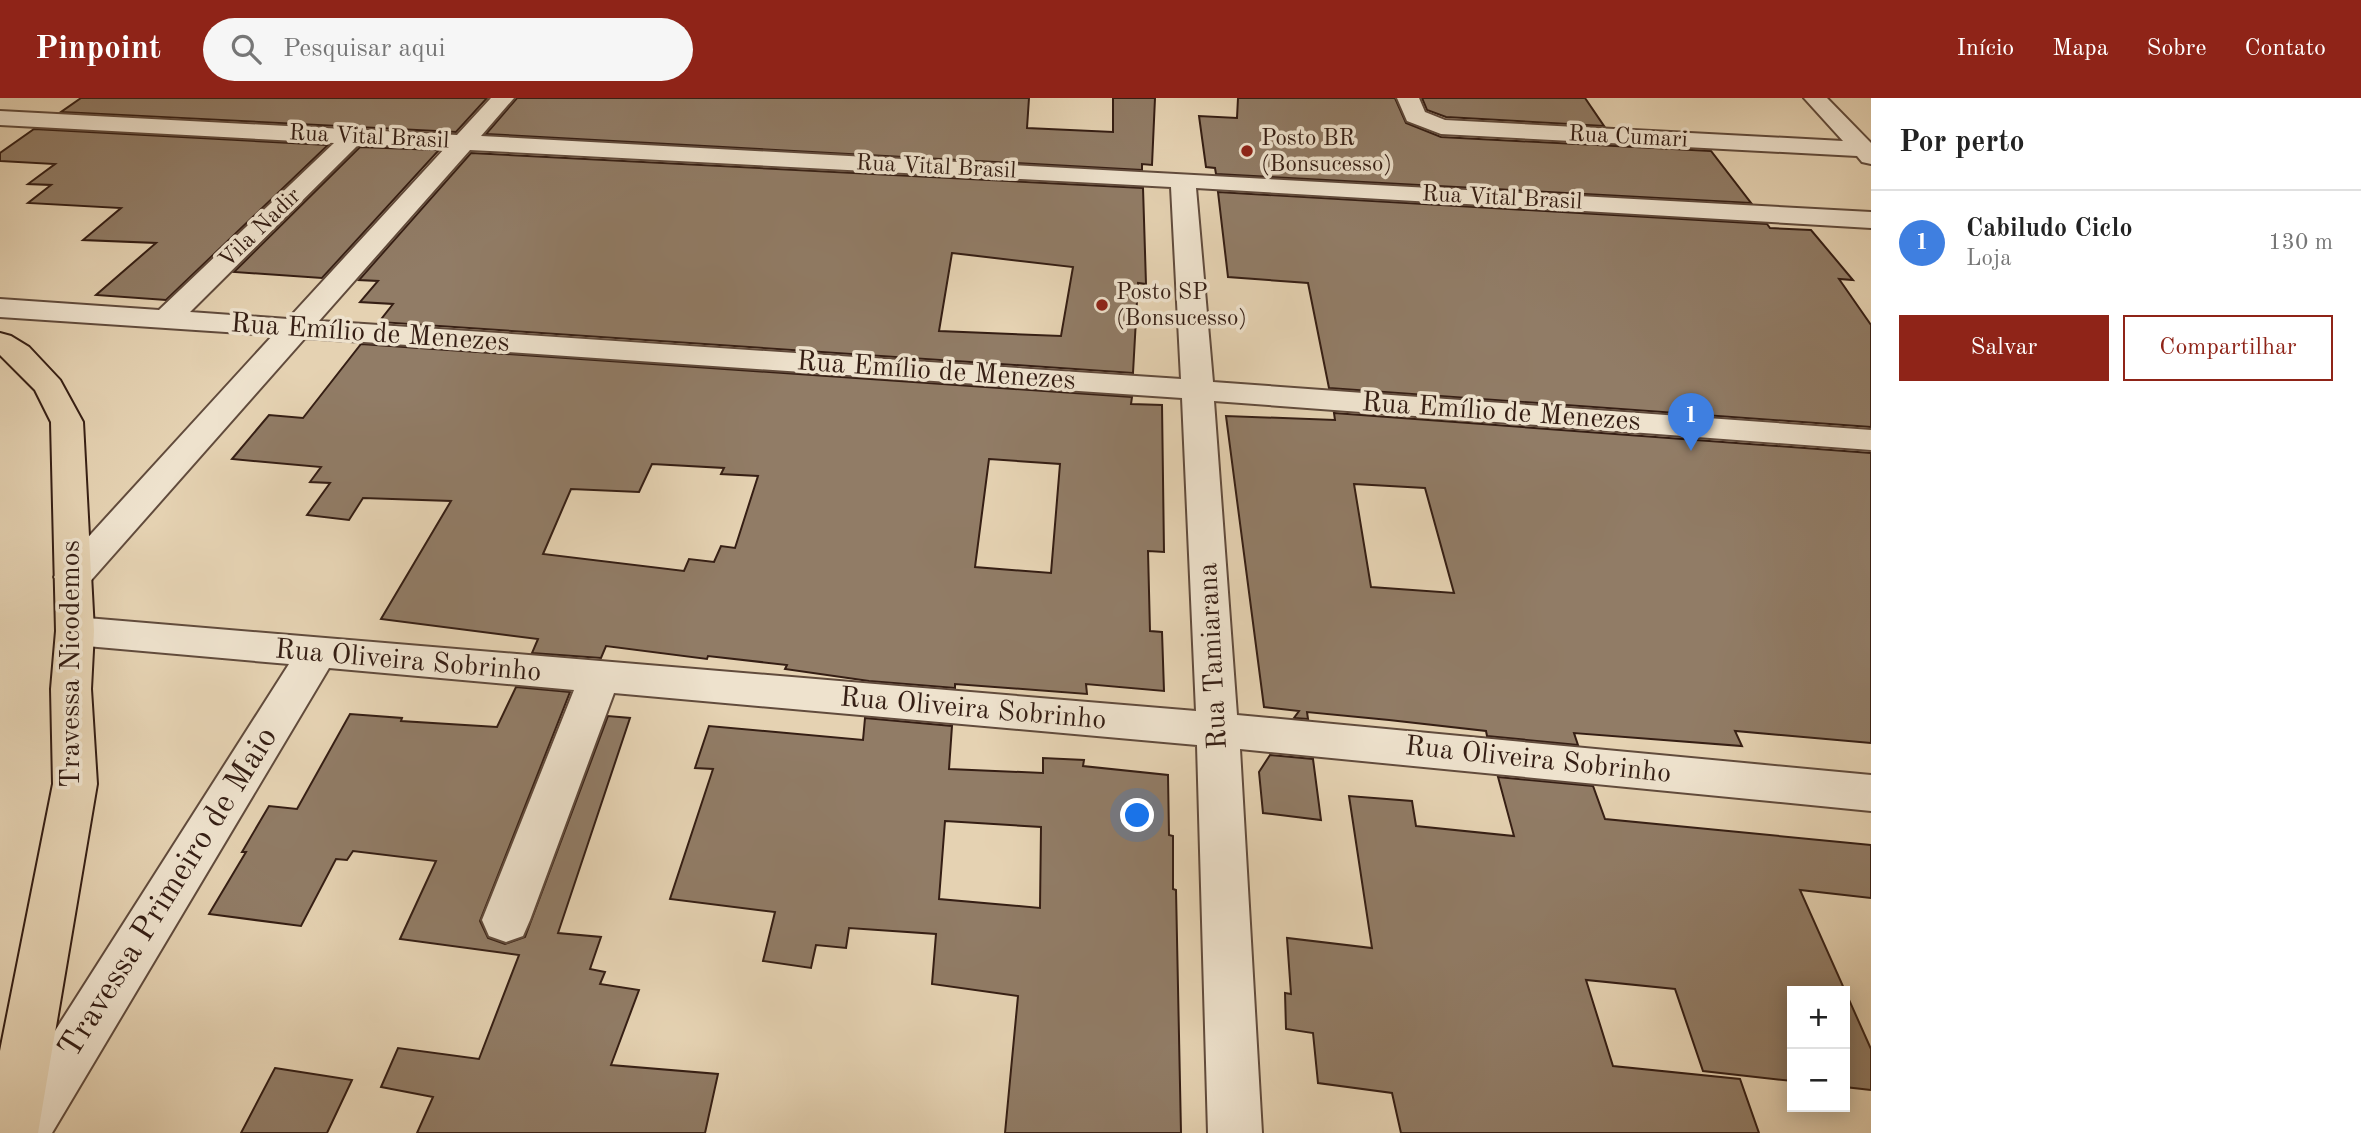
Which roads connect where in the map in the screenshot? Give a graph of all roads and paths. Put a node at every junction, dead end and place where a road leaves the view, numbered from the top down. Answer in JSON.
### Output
{"nodes":[{"id":1,"x":503,"y":98,"type":"edge"},
{"id":2,"x":1408,"y":98,"type":"edge"},
{"id":3,"x":1815,"y":98,"type":"edge"},
{"id":4,"x":0,"y":118,"type":"edge"},
{"id":5,"x":354,"y":136,"type":"junction"},
{"id":6,"x":463,"y":142,"type":"junction"},
{"id":7,"x":1867,"y":153,"type":"edge"},
{"id":8,"x":1183,"y":180,"type":"junction"},
{"id":9,"x":1871,"y":220,"type":"edge"},
{"id":10,"x":0,"y":308,"type":"edge"},
{"id":11,"x":166,"y":320,"type":"junction"},
{"id":12,"x":296,"y":329,"type":"junction"},
{"id":13,"x":0,"y":342,"type":"edge"},
{"id":14,"x":1199,"y":390,"type":"junction"},
{"id":15,"x":1871,"y":440,"type":"edge"},
{"id":16,"x":73,"y":577,"type":"junction"},
{"id":17,"x":75,"y":631,"type":"junction"},
{"id":18,"x":317,"y":654,"type":"junction"},
{"id":19,"x":599,"y":678,"type":"junction"},
{"id":20,"x":1219,"y":730,"type":"junction"},
{"id":21,"x":1871,"y":793,"type":"edge"},
{"id":22,"x":506,"y":920,"type":"dead end"},
{"id":23,"x":11,"y":1133,"type":"edge"},
{"id":24,"x":21,"y":1133,"type":"edge"},
{"id":25,"x":1235,"y":1133,"type":"edge"}],
"edges":[{"from":1,"to":6,"type":"street"},
{"from":2,"to":7,"type":"street","name":"Rua Cumari"},
{"from":3,"to":7,"type":"street"},
{"from":4,"to":5,"type":"street","name":"Rua Vital Brasil"},
{"from":5,"to":6,"type":"street","name":"Rua Vital Brasil"},
{"from":5,"to":11,"type":"street","name":"Vila Nadir"},
{"from":6,"to":8,"type":"street","name":"Rua Vital Brasil"},
{"from":6,"to":12,"type":"street"},
{"from":8,"to":9,"type":"street","name":"Rua Vital Brasil"},
{"from":8,"to":14,"type":"street","name":"Rua Tamiarana"},
{"from":10,"to":11,"type":"street","name":"Rua Emílio de Menezes"},
{"from":11,"to":12,"type":"street","name":"Rua Emílio de Menezes"},
{"from":12,"to":14,"type":"street","name":"Rua Emílio de Menezes"},
{"from":12,"to":16,"type":"street"},
{"from":13,"to":16,"type":"main road","name":"Travessa Nicodemos"},
{"from":14,"to":15,"type":"street","name":"Rua Emílio de Menezes"},
{"from":14,"to":20,"type":"street","name":"Rua Tamiarana"},
{"from":16,"to":17,"type":"main road","name":"Travessa Nicodemos"},
{"from":17,"to":18,"type":"street","name":"Rua Oliveira Sobrinho"},
{"from":17,"to":23,"type":"main road","name":"Travessa Nicodemos"},
{"from":18,"to":19,"type":"street","name":"Rua Oliveira Sobrinho"},
{"from":18,"to":24,"type":"street","name":"Travessa Primeiro de Maio"},
{"from":19,"to":20,"type":"street","name":"Rua Oliveira Sobrinho"},
{"from":19,"to":22,"type":"street"},
{"from":20,"to":21,"type":"street","name":"Rua Oliveira Sobrinho"},
{"from":20,"to":25,"type":"street","name":"Rua Tamiarana"}]}
